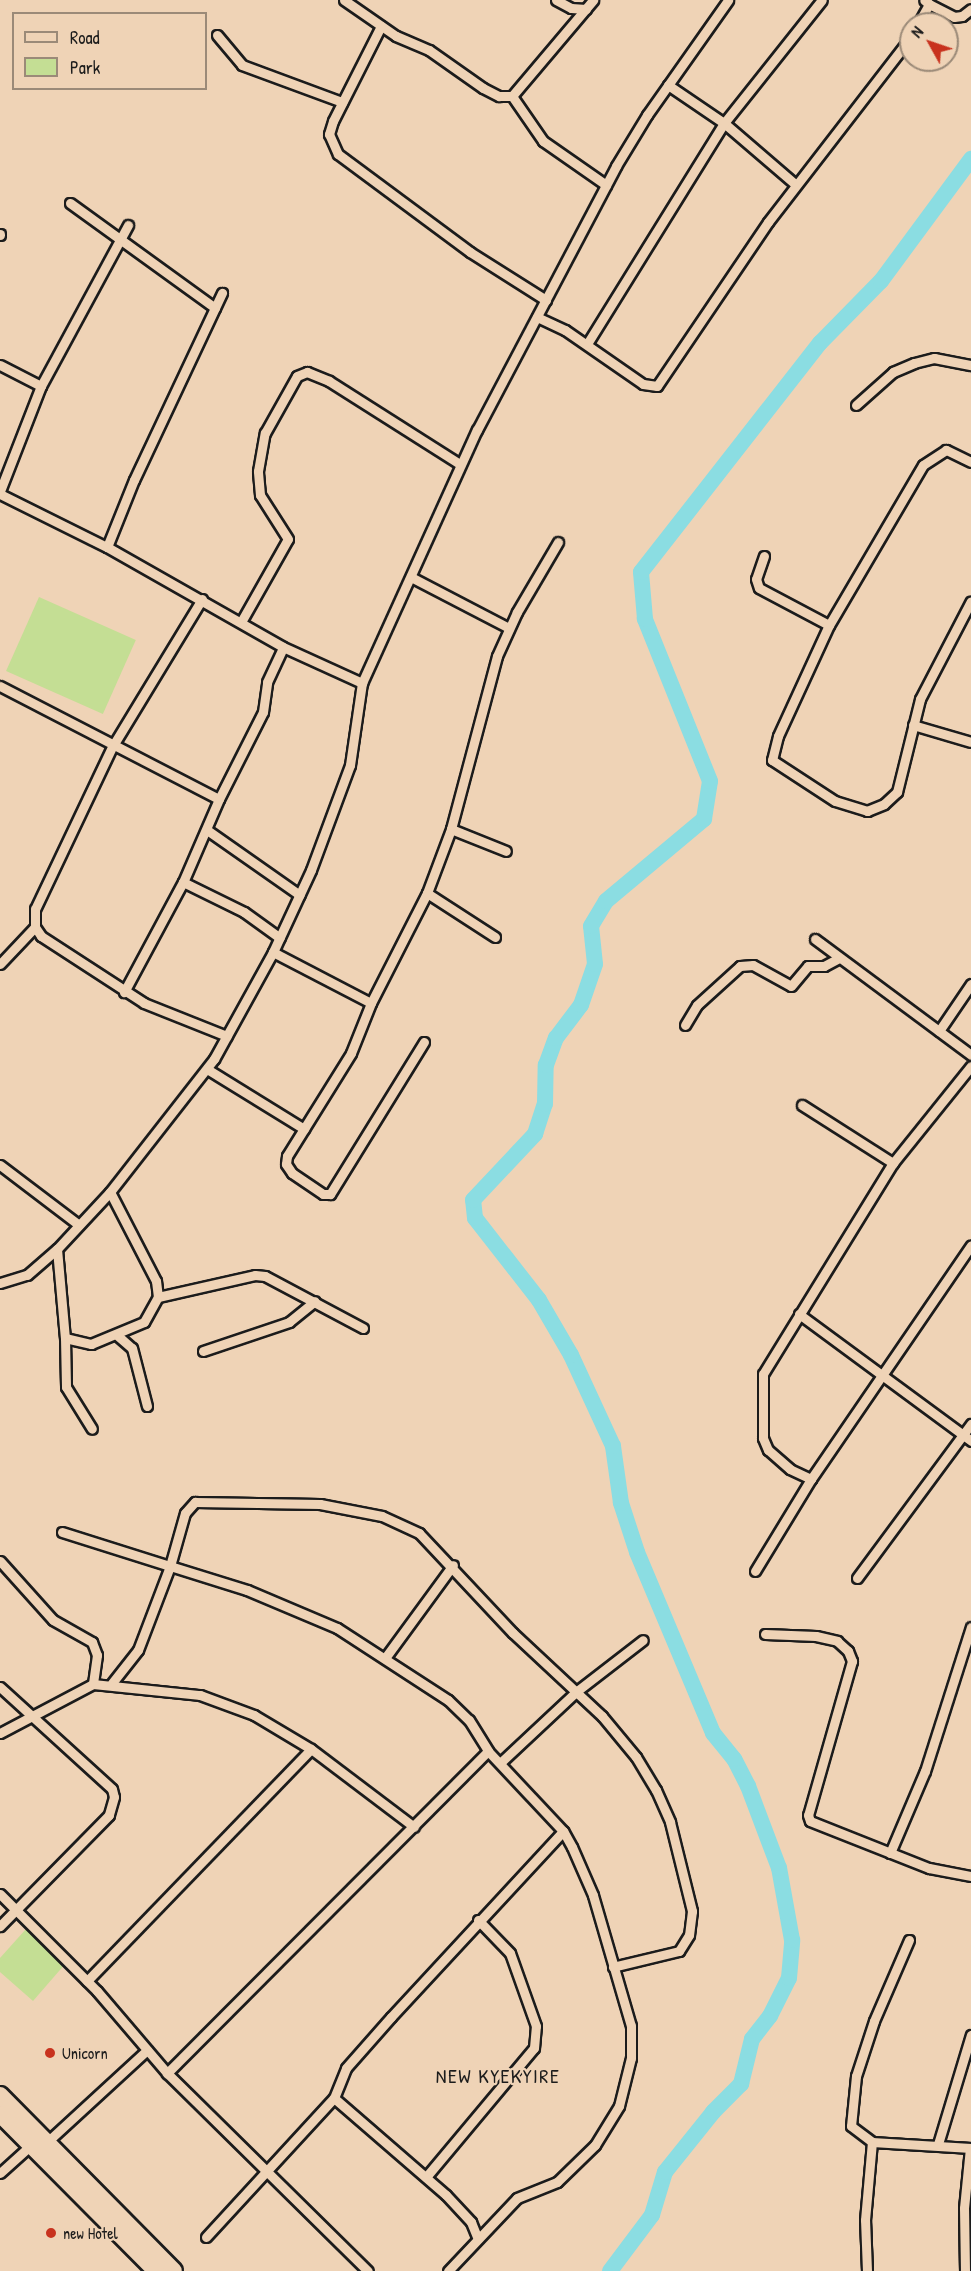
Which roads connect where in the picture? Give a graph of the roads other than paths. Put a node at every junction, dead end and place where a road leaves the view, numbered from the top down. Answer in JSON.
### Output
{"nodes":[{"id":1,"x":344,"y":0,"type":"edge"},
{"id":2,"x":556,"y":0,"type":"edge"},
{"id":3,"x":593,"y":0,"type":"edge"},
{"id":4,"x":727,"y":0,"type":"edge"},
{"id":5,"x":822,"y":0,"type":"edge"},
{"id":6,"x":927,"y":2,"type":"edge"},
{"id":7,"x":586,"y":9,"type":"junction"},
{"id":8,"x":971,"y":9,"type":"edge"},
{"id":9,"x":381,"y":26,"type":"junction"},
{"id":10,"x":217,"y":35,"type":"dead end"},
{"id":11,"x":899,"y":52,"type":"edge"},
{"id":12,"x":668,"y":86,"type":"junction"},
{"id":13,"x":512,"y":96,"type":"junction"},
{"id":14,"x":342,"y":102,"type":"junction"},
{"id":15,"x":724,"y":123,"type":"junction"},
{"id":16,"x":796,"y":184,"type":"junction"},
{"id":17,"x":606,"y":185,"type":"junction"},
{"id":18,"x":70,"y":203,"type":"dead end"},
{"id":19,"x":128,"y":225,"type":"dead end"},
{"id":20,"x":119,"y":240,"type":"junction"},
{"id":21,"x":222,"y":293,"type":"dead end"},
{"id":22,"x":546,"y":300,"type":"junction"},
{"id":23,"x":215,"y":308,"type":"junction"},
{"id":24,"x":537,"y":317,"type":"junction"},
{"id":25,"x":587,"y":344,"type":"junction"},
{"id":26,"x":0,"y":365,"type":"edge"},
{"id":27,"x":971,"y":365,"type":"edge"},
{"id":28,"x":41,"y":386,"type":"junction"},
{"id":29,"x":856,"y":405,"type":"dead end"},
{"id":30,"x":971,"y":462,"type":"edge"},
{"id":31,"x":460,"y":464,"type":"junction"},
{"id":32,"x":0,"y":492,"type":"edge"},
{"id":33,"x":558,"y":542,"type":"dead end"},
{"id":34,"x":107,"y":547,"type":"junction"},
{"id":35,"x":764,"y":556,"type":"dead end"},
{"id":36,"x":411,"y":577,"type":"junction"},
{"id":37,"x":202,"y":599,"type":"junction"},
{"id":38,"x":971,"y":601,"type":"edge"},
{"id":39,"x":241,"y":622,"type":"junction"},
{"id":40,"x":829,"y":625,"type":"junction"},
{"id":41,"x":509,"y":628,"type":"junction"},
{"id":42,"x":283,"y":647,"type":"junction"},
{"id":43,"x":362,"y":683,"type":"junction"},
{"id":44,"x":0,"y":686,"type":"edge"},
{"id":45,"x":913,"y":725,"type":"junction"},
{"id":46,"x":971,"y":742,"type":"edge"},
{"id":47,"x":112,"y":747,"type":"junction"},
{"id":48,"x":219,"y":799,"type":"junction"},
{"id":49,"x":452,"y":829,"type":"junction"},
{"id":50,"x":207,"y":830,"type":"junction"},
{"id":51,"x":506,"y":851,"type":"dead end"},
{"id":52,"x":183,"y":882,"type":"junction"},
{"id":53,"x":427,"y":893,"type":"junction"},
{"id":54,"x":300,"y":895,"type":"junction"},
{"id":55,"x":34,"y":927,"type":"junction"},
{"id":56,"x":495,"y":937,"type":"dead end"},
{"id":57,"x":280,"y":938,"type":"junction"},
{"id":58,"x":815,"y":939,"type":"dead end"},
{"id":59,"x":273,"y":952,"type":"junction"},
{"id":60,"x":839,"y":958,"type":"junction"},
{"id":61,"x":0,"y":964,"type":"edge"},
{"id":62,"x":971,"y":984,"type":"edge"},
{"id":63,"x":124,"y":992,"type":"junction"},
{"id":64,"x":370,"y":1003,"type":"junction"},
{"id":65,"x":685,"y":1025,"type":"dead end"},
{"id":66,"x":939,"y":1031,"type":"junction"},
{"id":67,"x":227,"y":1036,"type":"junction"},
{"id":68,"x":424,"y":1042,"type":"dead end"},
{"id":69,"x":971,"y":1055,"type":"edge"},
{"id":70,"x":971,"y":1066,"type":"edge"},
{"id":71,"x":207,"y":1069,"type":"junction"},
{"id":72,"x":802,"y":1106,"type":"dead end"},
{"id":73,"x":304,"y":1129,"type":"junction"},
{"id":74,"x":893,"y":1163,"type":"junction"},
{"id":75,"x":0,"y":1165,"type":"edge"},
{"id":76,"x":110,"y":1192,"type":"junction"},
{"id":77,"x":79,"y":1225,"type":"junction"},
{"id":78,"x":971,"y":1245,"type":"edge"},
{"id":79,"x":57,"y":1249,"type":"junction"},
{"id":80,"x":0,"y":1283,"type":"edge"},
{"id":81,"x":158,"y":1297,"type":"junction"},
{"id":82,"x":315,"y":1301,"type":"junction"},
{"id":83,"x":799,"y":1314,"type":"junction"},
{"id":84,"x":363,"y":1328,"type":"dead end"},
{"id":85,"x":118,"y":1336,"type":"junction"},
{"id":86,"x":65,"y":1338,"type":"junction"},
{"id":87,"x":203,"y":1351,"type":"dead end"},
{"id":88,"x":881,"y":1376,"type":"junction"},
{"id":89,"x":147,"y":1406,"type":"dead end"},
{"id":90,"x":971,"y":1424,"type":"edge"},
{"id":91,"x":92,"y":1429,"type":"dead end"},
{"id":92,"x":967,"y":1438,"type":"edge"},
{"id":93,"x":811,"y":1479,"type":"junction"},
{"id":94,"x":62,"y":1532,"type":"dead end"},
{"id":95,"x":0,"y":1561,"type":"edge"},
{"id":96,"x":453,"y":1565,"type":"junction"},
{"id":97,"x":170,"y":1566,"type":"junction"},
{"id":98,"x":756,"y":1571,"type":"dead end"},
{"id":99,"x":857,"y":1578,"type":"dead end"},
{"id":100,"x":971,"y":1627,"type":"edge"},
{"id":101,"x":765,"y":1634,"type":"dead end"},
{"id":102,"x":643,"y":1640,"type":"dead end"},
{"id":103,"x":385,"y":1658,"type":"junction"},
{"id":104,"x":112,"y":1683,"type":"junction"},
{"id":105,"x":93,"y":1684,"type":"junction"},
{"id":106,"x":0,"y":1687,"type":"edge"},
{"id":107,"x":577,"y":1691,"type":"junction"},
{"id":108,"x":30,"y":1714,"type":"junction"},
{"id":109,"x":0,"y":1733,"type":"edge"},
{"id":110,"x":311,"y":1749,"type":"junction"},
{"id":111,"x":488,"y":1751,"type":"junction"},
{"id":112,"x":500,"y":1763,"type":"junction"},
{"id":113,"x":414,"y":1827,"type":"junction"},
{"id":114,"x":563,"y":1832,"type":"junction"},
{"id":115,"x":890,"y":1853,"type":"junction"},
{"id":116,"x":971,"y":1876,"type":"edge"},
{"id":117,"x":0,"y":1894,"type":"edge"},
{"id":118,"x":16,"y":1910,"type":"junction"},
{"id":119,"x":478,"y":1920,"type":"junction"},
{"id":120,"x":0,"y":1926,"type":"edge"},
{"id":121,"x":909,"y":1940,"type":"dead end"},
{"id":122,"x":613,"y":1967,"type":"junction"},
{"id":123,"x":87,"y":1981,"type":"junction"},
{"id":124,"x":971,"y":2035,"type":"edge"},
{"id":125,"x":147,"y":2050,"type":"junction"},
{"id":126,"x":166,"y":2073,"type":"junction"},
{"id":127,"x":0,"y":2095,"type":"edge"},
{"id":128,"x":334,"y":2098,"type":"junction"},
{"id":129,"x":0,"y":2114,"type":"edge"},
{"id":130,"x":872,"y":2142,"type":"junction"},
{"id":131,"x":39,"y":2144,"type":"junction"},
{"id":132,"x":938,"y":2144,"type":"junction"},
{"id":133,"x":970,"y":2148,"type":"edge"},
{"id":134,"x":267,"y":2170,"type":"junction"},
{"id":135,"x":0,"y":2174,"type":"edge"},
{"id":136,"x":426,"y":2177,"type":"junction"},
{"id":137,"x":206,"y":2236,"type":"dead end"},
{"id":138,"x":478,"y":2239,"type":"junction"},
{"id":139,"x":156,"y":2271,"type":"edge"},
{"id":140,"x":174,"y":2271,"type":"edge"},
{"id":141,"x":368,"y":2271,"type":"edge"},
{"id":142,"x":448,"y":2271,"type":"edge"},
{"id":143,"x":867,"y":2271,"type":"edge"},
{"id":144,"x":965,"y":2271,"type":"edge"}],
"edges":[{"from":1,"to":9,"type":"street"},
{"from":2,"to":7,"type":"street"},
{"from":3,"to":7,"type":"street"},
{"from":4,"to":12,"type":"street"},
{"from":5,"to":15,"type":"street"},
{"from":6,"to":8,"type":"street"},
{"from":7,"to":13,"type":"street"},
{"from":9,"to":13,"type":"street"},
{"from":9,"to":14,"type":"street"},
{"from":10,"to":14,"type":"street"},
{"from":11,"to":16,"type":"street"},
{"from":12,"to":15,"type":"street"},
{"from":12,"to":17,"type":"street"},
{"from":13,"to":17,"type":"street"},
{"from":14,"to":22,"type":"street"},
{"from":15,"to":16,"type":"street"},
{"from":15,"to":25,"type":"street"},
{"from":16,"to":25,"type":"street"},
{"from":17,"to":22,"type":"street"},
{"from":18,"to":20,"type":"street"},
{"from":19,"to":20,"type":"street"},
{"from":20,"to":23,"type":"street"},
{"from":20,"to":28,"type":"street"},
{"from":21,"to":23,"type":"street"},
{"from":22,"to":24,"type":"street"},
{"from":23,"to":34,"type":"street"},
{"from":24,"to":25,"type":"street"},
{"from":24,"to":31,"type":"street"},
{"from":26,"to":28,"type":"street"},
{"from":27,"to":29,"type":"street"},
{"from":28,"to":32,"type":"street"},
{"from":30,"to":40,"type":"street"},
{"from":31,"to":36,"type":"street"},
{"from":31,"to":39,"type":"street"},
{"from":32,"to":34,"type":"street"},
{"from":33,"to":41,"type":"street"},
{"from":34,"to":37,"type":"street"},
{"from":35,"to":40,"type":"street"},
{"from":36,"to":41,"type":"street"},
{"from":36,"to":43,"type":"street"},
{"from":37,"to":39,"type":"street"},
{"from":37,"to":47,"type":"street"},
{"from":38,"to":45,"type":"street"},
{"from":39,"to":42,"type":"street"},
{"from":40,"to":45,"type":"street"},
{"from":41,"to":49,"type":"street"},
{"from":42,"to":43,"type":"street"},
{"from":42,"to":48,"type":"street"},
{"from":43,"to":54,"type":"street"},
{"from":44,"to":47,"type":"street"},
{"from":45,"to":46,"type":"street"},
{"from":47,"to":48,"type":"street"},
{"from":47,"to":55,"type":"street"},
{"from":48,"to":50,"type":"street"},
{"from":49,"to":51,"type":"street"},
{"from":49,"to":53,"type":"street"},
{"from":50,"to":52,"type":"street"},
{"from":50,"to":54,"type":"street"},
{"from":52,"to":57,"type":"street"},
{"from":52,"to":63,"type":"street"},
{"from":53,"to":56,"type":"street"},
{"from":53,"to":64,"type":"street"},
{"from":54,"to":57,"type":"street"},
{"from":55,"to":61,"type":"street"},
{"from":55,"to":63,"type":"street"},
{"from":57,"to":59,"type":"street"},
{"from":58,"to":60,"type":"street"},
{"from":59,"to":64,"type":"street"},
{"from":59,"to":67,"type":"street"},
{"from":60,"to":65,"type":"street"},
{"from":60,"to":66,"type":"street"},
{"from":62,"to":66,"type":"street"},
{"from":63,"to":67,"type":"street"},
{"from":64,"to":73,"type":"street"},
{"from":66,"to":69,"type":"street"},
{"from":67,"to":71,"type":"street"},
{"from":68,"to":73,"type":"street"},
{"from":70,"to":74,"type":"street"},
{"from":71,"to":73,"type":"street"},
{"from":71,"to":76,"type":"street"},
{"from":72,"to":74,"type":"street"},
{"from":74,"to":83,"type":"street"},
{"from":75,"to":77,"type":"street"},
{"from":76,"to":77,"type":"street"},
{"from":76,"to":81,"type":"street"},
{"from":77,"to":79,"type":"street"},
{"from":78,"to":88,"type":"street"},
{"from":79,"to":80,"type":"street"},
{"from":79,"to":86,"type":"street"},
{"from":81,"to":82,"type":"street"},
{"from":81,"to":85,"type":"street"},
{"from":82,"to":84,"type":"street"},
{"from":82,"to":87,"type":"street"},
{"from":83,"to":88,"type":"street"},
{"from":83,"to":93,"type":"street"},
{"from":85,"to":86,"type":"street"},
{"from":85,"to":89,"type":"street"},
{"from":86,"to":91,"type":"street"},
{"from":88,"to":92,"type":"street"},
{"from":88,"to":93,"type":"street"},
{"from":90,"to":92,"type":"street"},
{"from":92,"to":99,"type":"street"},
{"from":93,"to":98,"type":"street"},
{"from":94,"to":97,"type":"street"},
{"from":95,"to":105,"type":"street"},
{"from":96,"to":97,"type":"street"},
{"from":96,"to":103,"type":"street"},
{"from":96,"to":107,"type":"street"},
{"from":97,"to":103,"type":"street"},
{"from":97,"to":104,"type":"street"},
{"from":100,"to":115,"type":"street"},
{"from":101,"to":115,"type":"street"},
{"from":102,"to":107,"type":"street"},
{"from":103,"to":111,"type":"street"},
{"from":104,"to":105,"type":"street"},
{"from":104,"to":110,"type":"street"},
{"from":105,"to":108,"type":"street"},
{"from":106,"to":108,"type":"street"},
{"from":107,"to":112,"type":"street"},
{"from":107,"to":122,"type":"street"},
{"from":108,"to":109,"type":"street"},
{"from":108,"to":118,"type":"street"},
{"from":110,"to":113,"type":"street"},
{"from":110,"to":123,"type":"street"},
{"from":111,"to":112,"type":"street"},
{"from":111,"to":113,"type":"street"},
{"from":112,"to":114,"type":"street"},
{"from":113,"to":126,"type":"street"},
{"from":114,"to":119,"type":"street"},
{"from":114,"to":122,"type":"street"},
{"from":115,"to":116,"type":"street"},
{"from":117,"to":118,"type":"street"},
{"from":118,"to":120,"type":"street"},
{"from":118,"to":123,"type":"street"},
{"from":119,"to":128,"type":"street"},
{"from":119,"to":136,"type":"street"},
{"from":121,"to":130,"type":"street"},
{"from":122,"to":138,"type":"street"},
{"from":123,"to":125,"type":"street"},
{"from":124,"to":132,"type":"street"},
{"from":125,"to":126,"type":"street"},
{"from":125,"to":131,"type":"street"},
{"from":126,"to":134,"type":"street"},
{"from":127,"to":131,"type":"highway"},
{"from":128,"to":134,"type":"street"},
{"from":128,"to":136,"type":"street"},
{"from":129,"to":131,"type":"highway"},
{"from":130,"to":132,"type":"street"},
{"from":130,"to":143,"type":"street"},
{"from":131,"to":135,"type":"street"},
{"from":131,"to":139,"type":"highway"},
{"from":131,"to":140,"type":"highway"},
{"from":132,"to":133,"type":"street"},
{"from":133,"to":144,"type":"street"},
{"from":134,"to":137,"type":"street"},
{"from":134,"to":141,"type":"street"},
{"from":136,"to":138,"type":"street"},
{"from":138,"to":142,"type":"street"}]}
